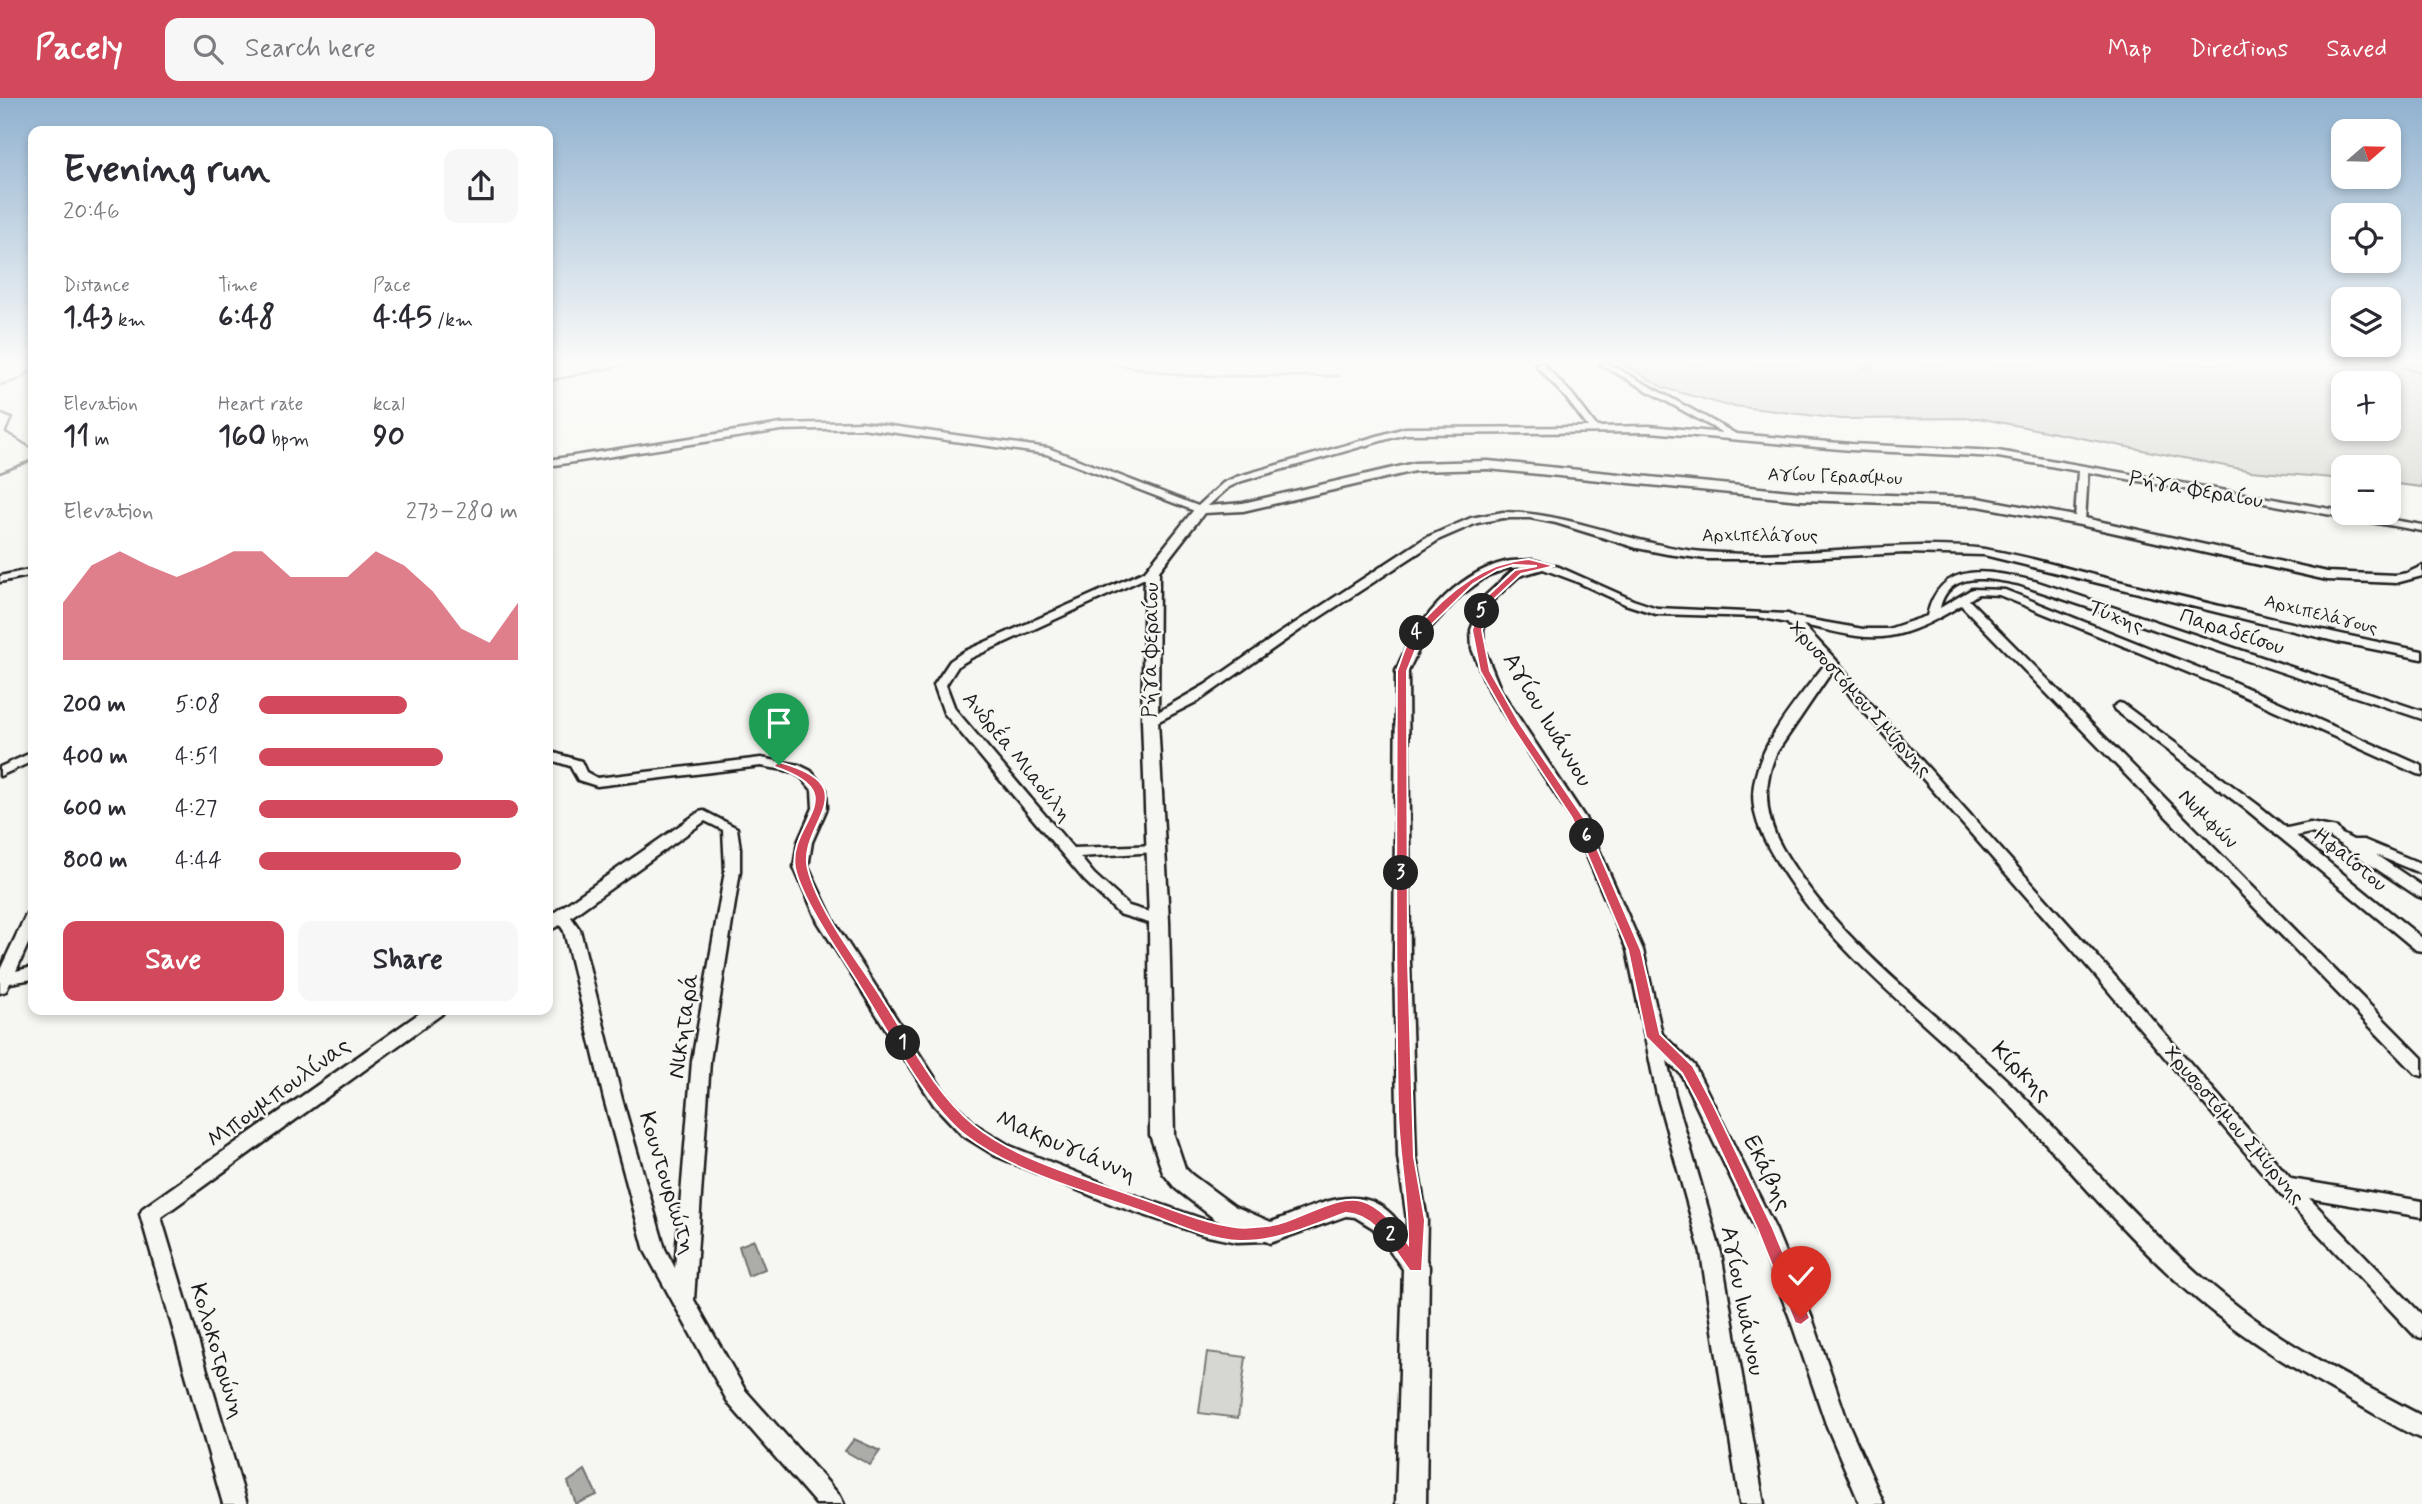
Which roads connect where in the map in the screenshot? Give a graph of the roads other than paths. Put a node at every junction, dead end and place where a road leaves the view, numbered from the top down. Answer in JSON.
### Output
{"nodes":[{"id":1,"x":764,"y":430,"type":"edge"},
{"id":2,"x":895,"y":430,"type":"edge"},
{"id":3,"x":1492,"y":430,"type":"edge"},
{"id":4,"x":1658,"y":430,"type":"edge"},
{"id":5,"x":1724,"y":430,"type":"edge"},
{"id":6,"x":1739,"y":438,"type":"junction"},
{"id":7,"x":553,"y":462,"type":"edge"},
{"id":8,"x":2082,"y":470,"type":"junction"},
{"id":9,"x":1200,"y":510,"type":"junction"},
{"id":10,"x":2080,"y":521,"type":"junction"},
{"id":11,"x":2422,"y":528,"type":"edge"},
{"id":12,"x":1550,"y":566,"type":"junction"},
{"id":13,"x":2422,"y":570,"type":"edge"},
{"id":14,"x":1152,"y":571,"type":"junction"},
{"id":15,"x":28,"y":573,"type":"edge"},
{"id":16,"x":0,"y":579,"type":"edge"},
{"id":17,"x":1962,"y":600,"type":"junction"},
{"id":18,"x":1787,"y":617,"type":"junction"},
{"id":19,"x":1932,"y":618,"type":"junction"},
{"id":20,"x":2422,"y":655,"type":"edge"},
{"id":21,"x":1832,"y":663,"type":"junction"},
{"id":22,"x":2119,"y":707,"type":"dead end"},
{"id":23,"x":2422,"y":715,"type":"edge"},
{"id":24,"x":1150,"y":720,"type":"junction"},
{"id":25,"x":553,"y":757,"type":"edge"},
{"id":26,"x":28,"y":758,"type":"edge"},
{"id":27,"x":2422,"y":771,"type":"edge"},
{"id":28,"x":0,"y":772,"type":"edge"},
{"id":29,"x":2331,"y":832,"type":"junction"},
{"id":30,"x":2284,"y":834,"type":"junction"},
{"id":31,"x":1156,"y":848,"type":"junction"},
{"id":32,"x":1067,"y":853,"type":"junction"},
{"id":33,"x":2422,"y":869,"type":"edge"},
{"id":34,"x":2422,"y":893,"type":"edge"},
{"id":35,"x":554,"y":921,"type":"edge"},
{"id":36,"x":1159,"y":921,"type":"junction"},
{"id":37,"x":28,"y":928,"type":"edge"},
{"id":38,"x":2422,"y":946,"type":"edge"},
{"id":39,"x":28,"y":975,"type":"edge"},
{"id":40,"x":2,"y":983,"type":"edge"},
{"id":41,"x":429,"y":1015,"type":"edge"},
{"id":42,"x":1653,"y":1037,"type":"junction"},
{"id":43,"x":2422,"y":1069,"type":"edge"},
{"id":44,"x":2285,"y":1186,"type":"junction"},
{"id":45,"x":2422,"y":1209,"type":"edge"},
{"id":46,"x":150,"y":1214,"type":"joint"},
{"id":47,"x":1270,"y":1233,"type":"junction"},
{"id":48,"x":1416,"y":1266,"type":"junction"},
{"id":49,"x":683,"y":1302,"type":"junction"},
{"id":50,"x":2422,"y":1329,"type":"edge"},
{"id":51,"x":2422,"y":1428,"type":"edge"},
{"id":52,"x":235,"y":1504,"type":"edge"},
{"id":53,"x":832,"y":1504,"type":"edge"},
{"id":54,"x":1411,"y":1504,"type":"edge"},
{"id":55,"x":1752,"y":1504,"type":"edge"},
{"id":56,"x":1872,"y":1504,"type":"edge"}],
"edges":[{"from":1,"to":7,"type":"street"},
{"from":2,"to":9,"type":"street"},
{"from":3,"to":9,"type":"street","name":"Ρήγα Φεραίου"},
{"from":4,"to":6,"type":"street","name":"Ρήγα Φεραίου"},
{"from":5,"to":6,"type":"street"},
{"from":6,"to":8,"type":"street","name":"Ρήγα Φεραίου"},
{"from":8,"to":10,"type":"street"},
{"from":8,"to":11,"type":"street","name":"Ρήγα Φεραίου"},
{"from":9,"to":10,"type":"street","name":"Αγίου Γερασίμου"},
{"from":9,"to":14,"type":"street","name":"Ρήγα Φεραίου"},
{"from":10,"to":13,"type":"street","name":"Αγίου Γερασίμου"},
{"from":12,"to":18,"type":"street","name":"Χρυσοστόμου Σμύρνης"},
{"from":12,"to":42,"type":"street","name":"Αγίου Ιωάννου"},
{"from":12,"to":48,"type":"street","name":"Χρυσοστόμου Σμύρνης"},
{"from":14,"to":24,"type":"street","name":"Ρήγα Φεραίου"},
{"from":14,"to":32,"type":"street","name":"Ανδρέα Μιαούλη"},
{"from":15,"to":16,"type":"street"},
{"from":17,"to":19,"type":"street","name":"Τύχης"},
{"from":17,"to":27,"type":"street","name":"Τύχης"},
{"from":17,"to":43,"type":"street","name":"Νυμφών"},
{"from":18,"to":19,"type":"street","name":"Τύχης"},
{"from":18,"to":21,"type":"street","name":"Χρυσοστόμου Σμύρνης"},
{"from":19,"to":23,"type":"street","name":"Παραδείσου"},
{"from":20,"to":24,"type":"street","name":"Αρχιπελάγους"},
{"from":21,"to":44,"type":"street","name":"Χρυσοστόμου Σμύρνης"},
{"from":21,"to":51,"type":"street","name":"Κίρκης"},
{"from":22,"to":30,"type":"street","name":"Ηφαίστου"},
{"from":24,"to":31,"type":"street","name":"Ρήγα Φεραίου"},
{"from":25,"to":47,"type":"street","name":"Μακρυγιάννη"},
{"from":26,"to":28,"type":"street"},
{"from":29,"to":30,"type":"street"},
{"from":29,"to":33,"type":"street"},
{"from":29,"to":34,"type":"street"},
{"from":30,"to":38,"type":"street","name":"Ηφαίστου"},
{"from":31,"to":32,"type":"street"},
{"from":31,"to":36,"type":"street","name":"Ρήγα Φεραίου"},
{"from":32,"to":36,"type":"street","name":"Ανδρέα Μιαούλη"},
{"from":35,"to":49,"type":"street","name":"Κουντουριώτη"},
{"from":35,"to":49,"type":"street","name":"Νικηταρά"},
{"from":36,"to":47,"type":"street","name":"Ρήγα Φεραίου"},
{"from":37,"to":40,"type":"street"},
{"from":39,"to":40,"type":"street"},
{"from":41,"to":46,"type":"street","name":"Μπουμπουλίνας"},
{"from":42,"to":55,"type":"street","name":"Αγίου Ιωάννου"},
{"from":42,"to":56,"type":"street","name":"Εκάβης"},
{"from":44,"to":45,"type":"street"},
{"from":44,"to":50,"type":"street","name":"Χρυσοστόμου Σμύρνης"},
{"from":46,"to":52,"type":"street","name":"Κολοκοτρώνη"},
{"from":47,"to":48,"type":"street"},
{"from":48,"to":54,"type":"street","name":"Χρυσοστόμου Σμύρνης"},
{"from":49,"to":53,"type":"street","name":"Κουντουριώτη"}]}
